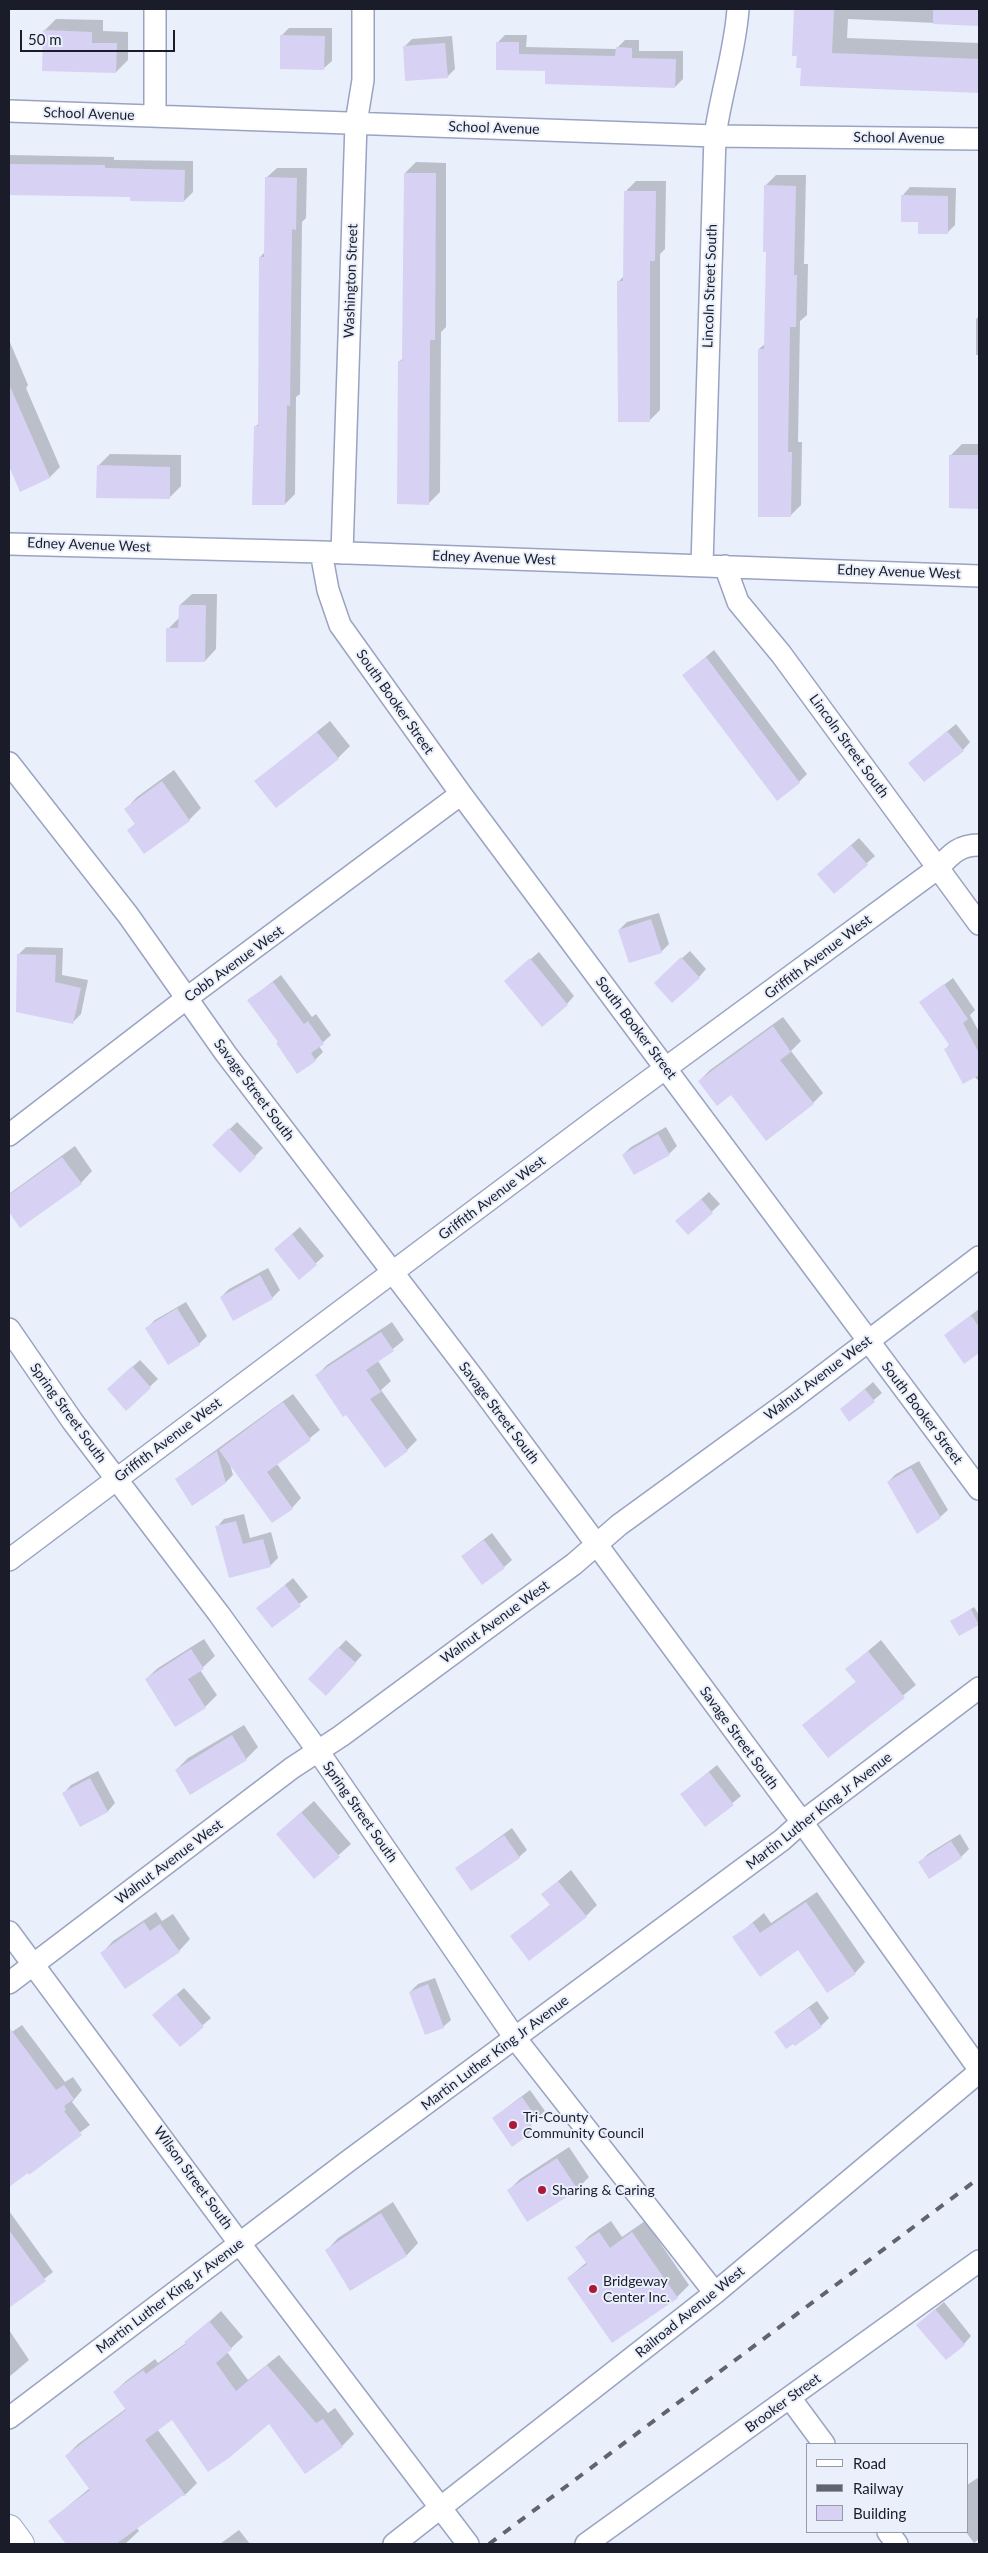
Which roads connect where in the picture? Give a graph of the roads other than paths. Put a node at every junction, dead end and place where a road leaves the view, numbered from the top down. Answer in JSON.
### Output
{"nodes":[{"id":1,"x":155,"y":9,"type":"edge"},
{"id":2,"x":363,"y":9,"type":"edge"},
{"id":3,"x":738,"y":9,"type":"edge"},
{"id":4,"x":9,"y":111,"type":"edge"},
{"id":5,"x":155,"y":116,"type":"junction"},
{"id":6,"x":356,"y":123,"type":"junction"},
{"id":7,"x":715,"y":136,"type":"junction"},
{"id":8,"x":979,"y":139,"type":"edge"},
{"id":9,"x":9,"y":544,"type":"edge"},
{"id":10,"x":331,"y":553,"type":"junction"},
{"id":11,"x":702,"y":565,"type":"junction"},
{"id":12,"x":725,"y":566,"type":"junction"},
{"id":13,"x":979,"y":576,"type":"edge"},
{"id":14,"x":9,"y":763,"type":"edge"},
{"id":15,"x":461,"y":794,"type":"junction"},
{"id":16,"x":979,"y":845,"type":"edge"},
{"id":17,"x":938,"y":868,"type":"junction"},
{"id":18,"x":979,"y":924,"type":"edge"},
{"id":19,"x":187,"y":998,"type":"junction"},
{"id":20,"x":668,"y":1069,"type":"junction"},
{"id":21,"x":9,"y":1136,"type":"edge"},
{"id":22,"x":979,"y":1257,"type":"edge"},
{"id":23,"x":392,"y":1273,"type":"junction"},
{"id":24,"x":9,"y":1329,"type":"edge"},
{"id":25,"x":867,"y":1341,"type":"junction"},
{"id":26,"x":116,"y":1480,"type":"junction"},
{"id":27,"x":979,"y":1489,"type":"edge"},
{"id":28,"x":597,"y":1544,"type":"junction"},
{"id":29,"x":9,"y":1560,"type":"edge"},
{"id":30,"x":979,"y":1688,"type":"edge"},
{"id":31,"x":318,"y":1751,"type":"junction"},
{"id":32,"x":802,"y":1822,"type":"junction"},
{"id":33,"x":9,"y":1932,"type":"edge"},
{"id":34,"x":34,"y":1965,"type":"junction"},
{"id":35,"x":9,"y":1983,"type":"edge"},
{"id":36,"x":515,"y":2038,"type":"junction"},
{"id":37,"x":979,"y":2070,"type":"edge"},
{"id":38,"x":240,"y":2244,"type":"junction"},
{"id":39,"x":979,"y":2261,"type":"edge"},
{"id":40,"x":714,"y":2294,"type":"junction"},
{"id":41,"x":790,"y":2398,"type":"junction"},
{"id":42,"x":9,"y":2418,"type":"edge"},
{"id":43,"x":823,"y":2443,"type":"edge"},
{"id":44,"x":440,"y":2510,"type":"junction"},
{"id":45,"x":9,"y":2529,"type":"edge"},
{"id":46,"x":889,"y":2533,"type":"edge"},
{"id":47,"x":20,"y":2544,"type":"edge"},
{"id":48,"x":394,"y":2544,"type":"edge"},
{"id":49,"x":468,"y":2544,"type":"edge"},
{"id":50,"x":586,"y":2544,"type":"edge"},
{"id":51,"x":897,"y":2544,"type":"edge"}],
"edges":[{"from":1,"to":5,"type":"street"},
{"from":2,"to":6,"type":"street","name":"Washington Street"},
{"from":3,"to":7,"type":"street","name":"Lincoln Street South"},
{"from":4,"to":5,"type":"street","name":"School Avenue"},
{"from":5,"to":6,"type":"street","name":"School Avenue"},
{"from":6,"to":7,"type":"street","name":"School Avenue"},
{"from":6,"to":10,"type":"street","name":"Washington Street"},
{"from":7,"to":8,"type":"street","name":"School Avenue"},
{"from":7,"to":11,"type":"street","name":"Lincoln Street South"},
{"from":9,"to":10,"type":"street","name":"Edney Avenue West"},
{"from":10,"to":11,"type":"street","name":"Edney Avenue West"},
{"from":10,"to":15,"type":"street","name":"South Booker Street"},
{"from":11,"to":12,"type":"street","name":"Edney Avenue West"},
{"from":12,"to":13,"type":"street","name":"Edney Avenue West"},
{"from":12,"to":17,"type":"street","name":"Lincoln Street South"},
{"from":14,"to":19,"type":"street","name":"Savage Street South"},
{"from":15,"to":19,"type":"street","name":"Cobb Avenue West"},
{"from":15,"to":20,"type":"street","name":"South Booker Street"},
{"from":16,"to":17,"type":"street","name":"Griffith Avenue West"},
{"from":17,"to":18,"type":"street","name":"Lincoln Street South"},
{"from":17,"to":20,"type":"street","name":"Griffith Avenue West"},
{"from":19,"to":21,"type":"street","name":"Cobb Avenue West"},
{"from":19,"to":23,"type":"street","name":"Savage Street South"},
{"from":20,"to":23,"type":"street","name":"Griffith Avenue West"},
{"from":20,"to":25,"type":"street","name":"South Booker Street"},
{"from":22,"to":25,"type":"street","name":"Walnut Avenue West"},
{"from":23,"to":26,"type":"street","name":"Griffith Avenue West"},
{"from":23,"to":28,"type":"street","name":"Savage Street South"},
{"from":24,"to":26,"type":"street","name":"Spring Street South"},
{"from":25,"to":27,"type":"street","name":"South Booker Street"},
{"from":25,"to":28,"type":"street","name":"Walnut Avenue West"},
{"from":26,"to":29,"type":"street","name":"Griffith Avenue West"},
{"from":26,"to":31,"type":"street","name":"Spring Street South"},
{"from":28,"to":31,"type":"street","name":"Walnut Avenue West"},
{"from":28,"to":32,"type":"street","name":"Savage Street South"},
{"from":30,"to":32,"type":"street","name":"Martin Luther King Jr Avenue"},
{"from":31,"to":34,"type":"street","name":"Walnut Avenue West"},
{"from":31,"to":36,"type":"street","name":"Spring Street South"},
{"from":32,"to":36,"type":"street","name":"Martin Luther King Jr Avenue"},
{"from":32,"to":37,"type":"street","name":"Savage Street South"},
{"from":33,"to":34,"type":"street","name":"Wilson Street South"},
{"from":34,"to":35,"type":"street","name":"Walnut Avenue West"},
{"from":34,"to":38,"type":"street","name":"Wilson Street South"},
{"from":36,"to":38,"type":"street","name":"Martin Luther King Jr Avenue"},
{"from":36,"to":40,"type":"street","name":"Spring Street South"},
{"from":37,"to":40,"type":"street","name":"Railroad Avenue West"},
{"from":38,"to":42,"type":"street","name":"Martin Luther King Jr Avenue"},
{"from":38,"to":44,"type":"street","name":"Wilson Street South"},
{"from":39,"to":41,"type":"street","name":"Brooker Street"},
{"from":40,"to":44,"type":"street","name":"Railroad Avenue West"},
{"from":41,"to":43,"type":"street"},
{"from":41,"to":50,"type":"street","name":"Brooker Street"},
{"from":44,"to":48,"type":"street","name":"Railroad Avenue West"},
{"from":44,"to":49,"type":"street","name":"Wilson Street South"},
{"from":45,"to":47,"type":"street"},
{"from":46,"to":51,"type":"street"}]}
